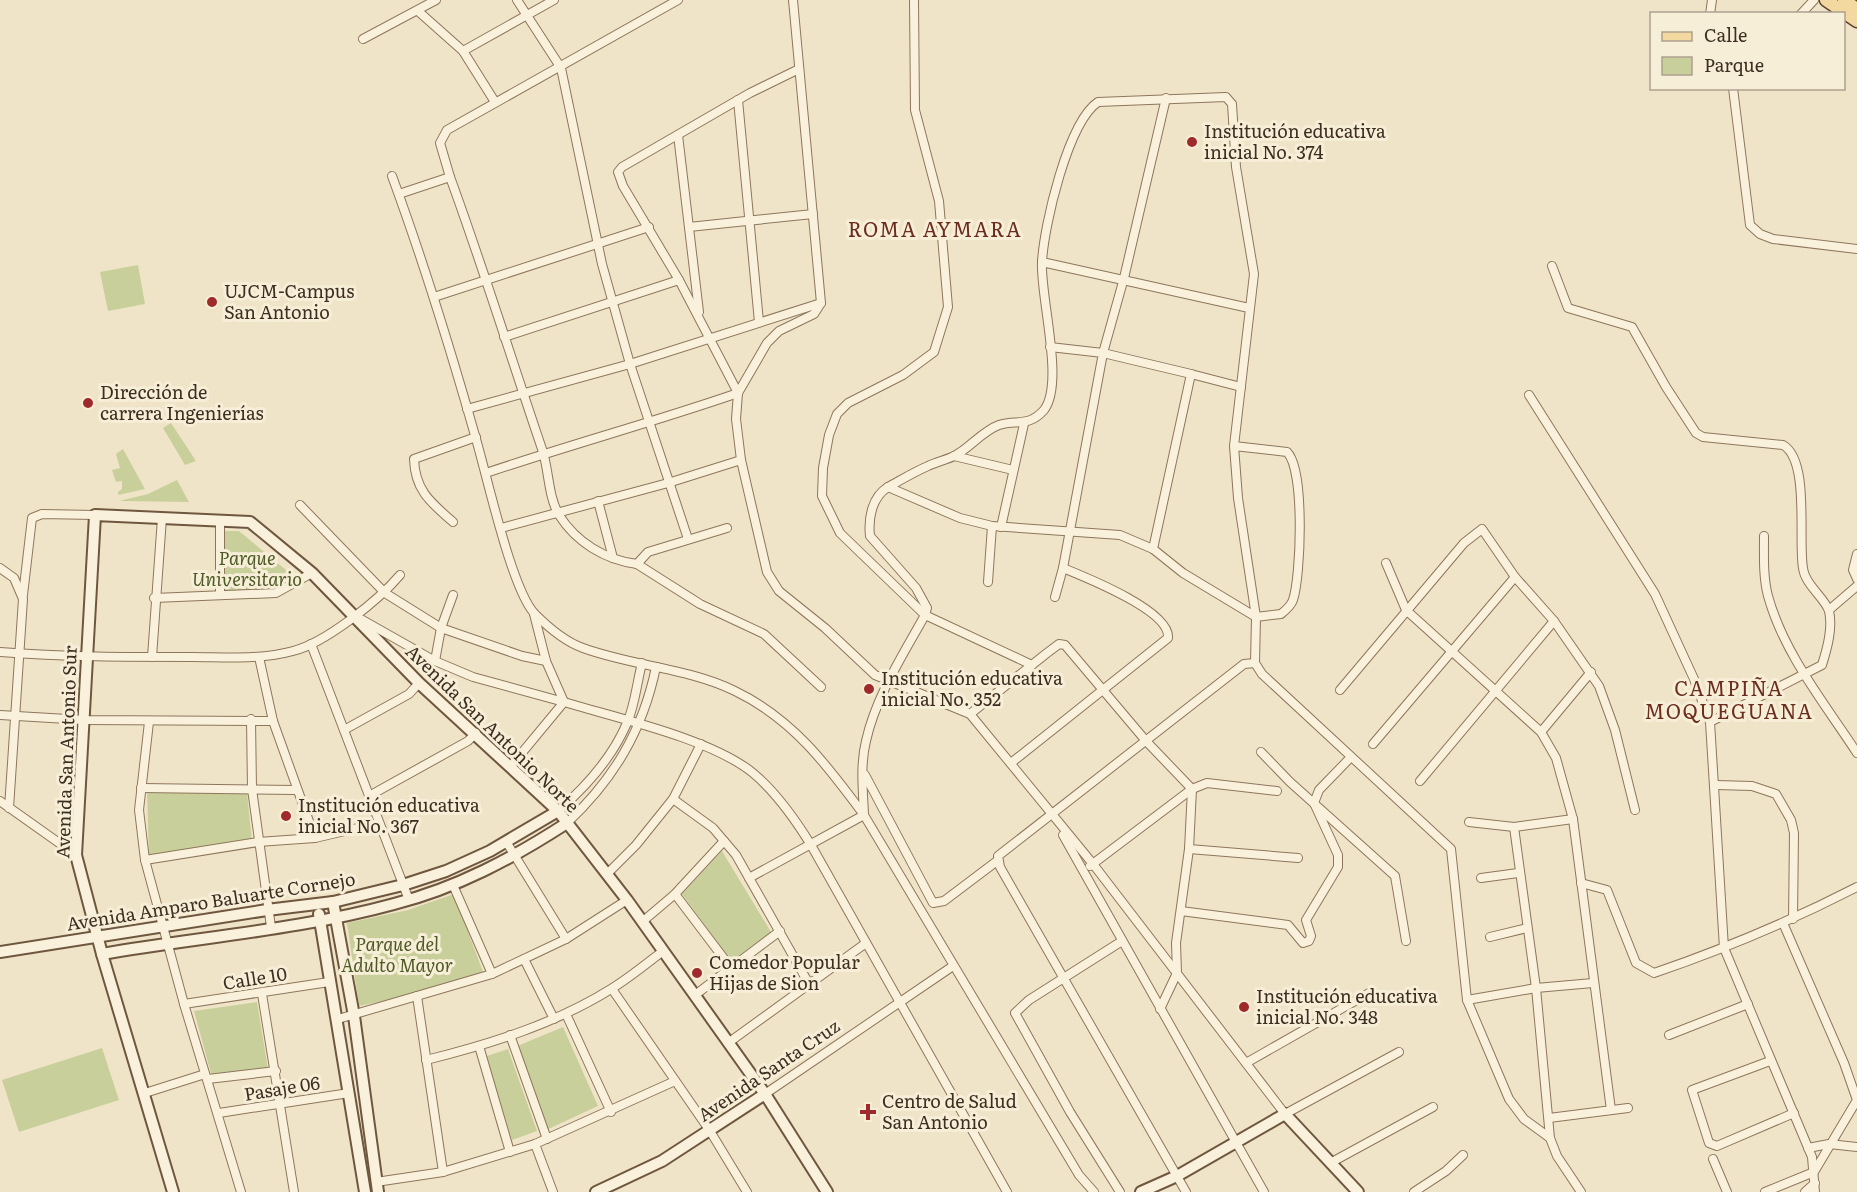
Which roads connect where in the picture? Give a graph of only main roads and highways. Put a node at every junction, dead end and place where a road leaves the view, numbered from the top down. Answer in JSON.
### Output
{"nodes":[{"id":1,"x":1826,"y":0,"type":"edge"},
{"id":2,"x":1844,"y":0,"type":"edge"},
{"id":3,"x":1857,"y":9,"type":"edge"},
{"id":4,"x":1844,"y":12,"type":"edge"}],
"edges":[{"from":1,"to":4,"type":"main road"},
{"from":2,"to":3,"type":"main road"}]}
